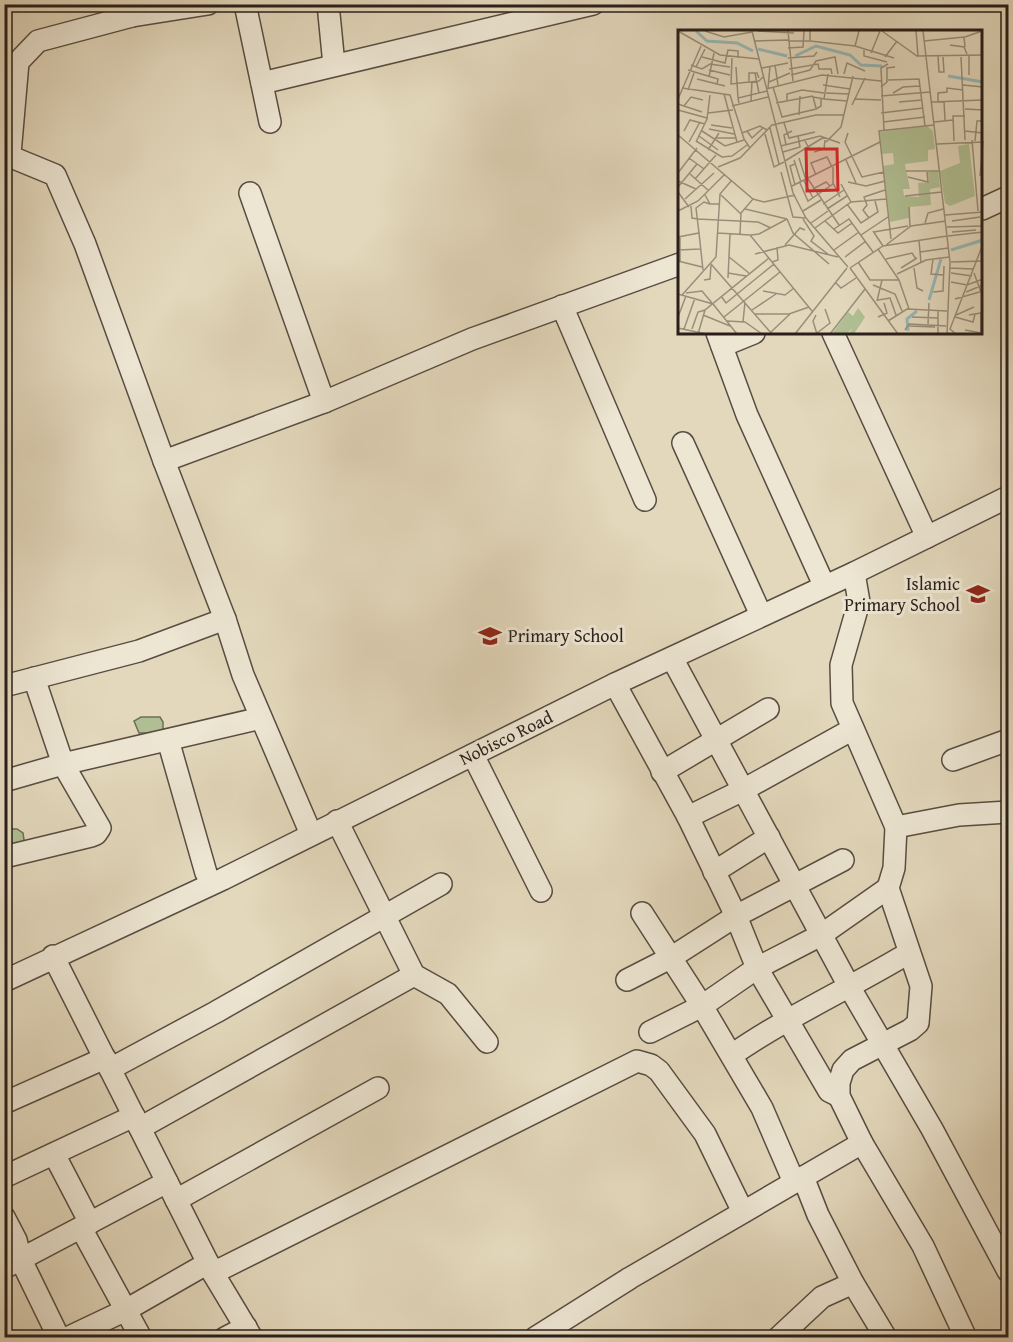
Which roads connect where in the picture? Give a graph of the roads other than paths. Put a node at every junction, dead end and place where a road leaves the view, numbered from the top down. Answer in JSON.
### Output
{"nodes":[{"id":1,"x":208,"y":4,"type":"edge"},
{"id":2,"x":244,"y":4,"type":"edge"},
{"id":3,"x":328,"y":4,"type":"edge"},
{"id":4,"x":593,"y":4,"type":"edge"},
{"id":5,"x":130,"y":10,"type":"edge"},
{"id":6,"x":334,"y":65,"type":"junction"},
{"id":7,"x":262,"y":83,"type":"junction"},
{"id":8,"x":270,"y":122,"type":"dead end"},
{"id":9,"x":7,"y":154,"type":"edge"},
{"id":10,"x":250,"y":193,"type":"dead end"},
{"id":11,"x":1008,"y":197,"type":"edge"},
{"id":12,"x":983,"y":208,"type":"edge"},
{"id":13,"x":678,"y":265,"type":"edge"},
{"id":14,"x":562,"y":306,"type":"junction"},
{"id":15,"x":749,"y":334,"type":"edge"},
{"id":16,"x":833,"y":334,"type":"edge"},
{"id":17,"x":720,"y":340,"type":"edge"},
{"id":18,"x":324,"y":402,"type":"junction"},
{"id":19,"x":683,"y":443,"type":"dead end"},
{"id":20,"x":164,"y":461,"type":"junction"},
{"id":21,"x":1008,"y":497,"type":"edge"},
{"id":22,"x":645,"y":500,"type":"dead end"},
{"id":23,"x":927,"y":537,"type":"junction"},
{"id":24,"x":854,"y":573,"type":"junction"},
{"id":25,"x":824,"y":585,"type":"junction"},
{"id":26,"x":761,"y":615,"type":"junction"},
{"id":27,"x":225,"y":619,"type":"junction"},
{"id":28,"x":672,"y":658,"type":"junction"},
{"id":29,"x":34,"y":678,"type":"junction"},
{"id":30,"x":615,"y":684,"type":"junction"},
{"id":31,"x":4,"y":686,"type":"edge"},
{"id":32,"x":768,"y":709,"type":"dead end"},
{"id":33,"x":261,"y":718,"type":"junction"},
{"id":34,"x":853,"y":729,"type":"junction"},
{"id":35,"x":168,"y":740,"type":"junction"},
{"id":36,"x":716,"y":740,"type":"junction"},
{"id":37,"x":1008,"y":740,"type":"edge"},
{"id":38,"x":473,"y":755,"type":"junction"},
{"id":39,"x":953,"y":760,"type":"dead end"},
{"id":40,"x":63,"y":764,"type":"junction"},
{"id":41,"x":662,"y":772,"type":"junction"},
{"id":42,"x":4,"y":781,"type":"edge"},
{"id":43,"x":743,"y":790,"type":"junction"},
{"id":44,"x":1008,"y":812,"type":"edge"},
{"id":45,"x":687,"y":817,"type":"junction"},
{"id":46,"x":337,"y":821,"type":"junction"},
{"id":47,"x":896,"y":827,"type":"junction"},
{"id":48,"x":311,"y":834,"type":"junction"},
{"id":49,"x":769,"y":837,"type":"junction"},
{"id":50,"x":4,"y":857,"type":"edge"},
{"id":51,"x":843,"y":860,"type":"dead end"},
{"id":52,"x":714,"y":872,"type":"junction"},
{"id":53,"x":206,"y":873,"type":"dead end"},
{"id":54,"x":441,"y":884,"type":"dead end"},
{"id":55,"x":795,"y":886,"type":"junction"},
{"id":56,"x":888,"y":888,"type":"junction"},
{"id":57,"x":541,"y":891,"type":"dead end"},
{"id":58,"x":642,"y":913,"type":"dead end"},
{"id":59,"x":736,"y":916,"type":"junction"},
{"id":60,"x":384,"y":918,"type":"junction"},
{"id":61,"x":821,"y":935,"type":"junction"},
{"id":62,"x":53,"y":956,"type":"junction"},
{"id":63,"x":672,"y":957,"type":"junction"},
{"id":64,"x":900,"y":958,"type":"dead end"},
{"id":65,"x":757,"y":968,"type":"junction"},
{"id":66,"x":414,"y":975,"type":"junction"},
{"id":67,"x":627,"y":980,"type":"dead end"},
{"id":68,"x":4,"y":981,"type":"edge"},
{"id":69,"x":850,"y":988,"type":"junction"},
{"id":70,"x":702,"y":1006,"type":"junction"},
{"id":71,"x":788,"y":1020,"type":"junction"},
{"id":72,"x":650,"y":1032,"type":"dead end"},
{"id":73,"x":487,"y":1042,"type":"dead end"},
{"id":74,"x":882,"y":1044,"type":"junction"},
{"id":75,"x":732,"y":1055,"type":"junction"},
{"id":76,"x":107,"y":1063,"type":"junction"},
{"id":77,"x":378,"y":1088,"type":"dead end"},
{"id":78,"x":839,"y":1096,"type":"junction"},
{"id":79,"x":4,"y":1103,"type":"edge"},
{"id":80,"x":137,"y":1122,"type":"junction"},
{"id":81,"x":861,"y":1143,"type":"junction"},
{"id":82,"x":54,"y":1154,"type":"junction"},
{"id":83,"x":4,"y":1177,"type":"edge"},
{"id":84,"x":798,"y":1180,"type":"junction"},
{"id":85,"x":171,"y":1191,"type":"junction"},
{"id":86,"x":743,"y":1212,"type":"junction"},
{"id":87,"x":4,"y":1217,"type":"edge"},
{"id":88,"x":85,"y":1225,"type":"junction"},
{"id":89,"x":13,"y":1264,"type":"edge"},
{"id":90,"x":211,"y":1268,"type":"junction"},
{"id":91,"x":1008,"y":1271,"type":"edge"},
{"id":92,"x":853,"y":1283,"type":"junction"},
{"id":93,"x":126,"y":1310,"type":"junction"},
{"id":94,"x":249,"y":1332,"type":"edge"},
{"id":95,"x":59,"y":1338,"type":"edge"},
{"id":96,"x":67,"y":1338,"type":"edge"},
{"id":97,"x":141,"y":1338,"type":"edge"},
{"id":98,"x":225,"y":1338,"type":"edge"},
{"id":99,"x":535,"y":1338,"type":"edge"},
{"id":100,"x":778,"y":1338,"type":"edge"},
{"id":101,"x":886,"y":1338,"type":"edge"},
{"id":102,"x":966,"y":1338,"type":"edge"}],
"edges":[{"from":1,"to":5,"type":"street"},
{"from":2,"to":7,"type":"street"},
{"from":3,"to":6,"type":"street"},
{"from":4,"to":6,"type":"street"},
{"from":5,"to":9,"type":"street"},
{"from":6,"to":7,"type":"street"},
{"from":7,"to":8,"type":"street"},
{"from":9,"to":20,"type":"street"},
{"from":10,"to":18,"type":"street"},
{"from":11,"to":12,"type":"street"},
{"from":13,"to":14,"type":"street"},
{"from":14,"to":18,"type":"street"},
{"from":14,"to":22,"type":"street"},
{"from":15,"to":17,"type":"street"},
{"from":16,"to":23,"type":"street"},
{"from":17,"to":25,"type":"street"},
{"from":18,"to":20,"type":"street"},
{"from":19,"to":26,"type":"street"},
{"from":20,"to":27,"type":"street"},
{"from":21,"to":23,"type":"street","name":"Nobisco Road"},
{"from":23,"to":24,"type":"street","name":"Nobisco Road"},
{"from":24,"to":25,"type":"street","name":"Nobisco Road"},
{"from":24,"to":34,"type":"street"},
{"from":25,"to":26,"type":"street","name":"Nobisco Road"},
{"from":26,"to":28,"type":"street","name":"Nobisco Road"},
{"from":27,"to":29,"type":"street"},
{"from":27,"to":33,"type":"street"},
{"from":28,"to":30,"type":"street","name":"Nobisco Road"},
{"from":28,"to":36,"type":"street"},
{"from":29,"to":31,"type":"street"},
{"from":29,"to":40,"type":"street"},
{"from":30,"to":38,"type":"street","name":"Nobisco Road"},
{"from":30,"to":41,"type":"street"},
{"from":32,"to":36,"type":"street"},
{"from":33,"to":35,"type":"street"},
{"from":33,"to":48,"type":"street"},
{"from":34,"to":43,"type":"street"},
{"from":34,"to":47,"type":"street"},
{"from":35,"to":40,"type":"street"},
{"from":35,"to":53,"type":"street"},
{"from":36,"to":41,"type":"street"},
{"from":36,"to":43,"type":"street"},
{"from":37,"to":39,"type":"street"},
{"from":38,"to":46,"type":"street","name":"Nobisco Road"},
{"from":38,"to":57,"type":"street"},
{"from":40,"to":42,"type":"street"},
{"from":40,"to":50,"type":"street"},
{"from":41,"to":45,"type":"street"},
{"from":43,"to":45,"type":"street"},
{"from":43,"to":49,"type":"street"},
{"from":44,"to":47,"type":"street"},
{"from":45,"to":52,"type":"street"},
{"from":46,"to":48,"type":"street","name":"Nobisco Road"},
{"from":46,"to":60,"type":"street"},
{"from":47,"to":56,"type":"street"},
{"from":48,"to":62,"type":"street","name":"Nobisco Road"},
{"from":49,"to":52,"type":"street"},
{"from":49,"to":55,"type":"street"},
{"from":51,"to":55,"type":"street"},
{"from":52,"to":59,"type":"street"},
{"from":54,"to":60,"type":"street"},
{"from":55,"to":59,"type":"street"},
{"from":55,"to":61,"type":"street"},
{"from":56,"to":61,"type":"street"},
{"from":56,"to":74,"type":"street"},
{"from":58,"to":63,"type":"street"},
{"from":59,"to":63,"type":"street"},
{"from":59,"to":65,"type":"street"},
{"from":60,"to":66,"type":"street"},
{"from":60,"to":76,"type":"street"},
{"from":61,"to":65,"type":"street"},
{"from":61,"to":69,"type":"street"},
{"from":62,"to":68,"type":"street","name":"Nobisco Road"},
{"from":62,"to":76,"type":"street"},
{"from":63,"to":67,"type":"street"},
{"from":63,"to":70,"type":"street"},
{"from":64,"to":69,"type":"street"},
{"from":65,"to":70,"type":"street"},
{"from":65,"to":71,"type":"street"},
{"from":66,"to":73,"type":"street"},
{"from":66,"to":80,"type":"street"},
{"from":69,"to":71,"type":"street"},
{"from":69,"to":74,"type":"street"},
{"from":70,"to":72,"type":"street"},
{"from":70,"to":75,"type":"street"},
{"from":71,"to":75,"type":"street"},
{"from":71,"to":78,"type":"street"},
{"from":74,"to":78,"type":"street"},
{"from":74,"to":91,"type":"street"},
{"from":75,"to":84,"type":"street"},
{"from":76,"to":79,"type":"street"},
{"from":76,"to":80,"type":"street"},
{"from":77,"to":85,"type":"street"},
{"from":78,"to":81,"type":"street"},
{"from":80,"to":82,"type":"street"},
{"from":80,"to":85,"type":"street"},
{"from":81,"to":84,"type":"street"},
{"from":81,"to":102,"type":"street"},
{"from":82,"to":83,"type":"street"},
{"from":82,"to":88,"type":"street"},
{"from":84,"to":86,"type":"street"},
{"from":84,"to":92,"type":"street"},
{"from":85,"to":88,"type":"street"},
{"from":85,"to":90,"type":"street"},
{"from":86,"to":90,"type":"street"},
{"from":86,"to":99,"type":"street"},
{"from":87,"to":89,"type":"street"},
{"from":88,"to":89,"type":"street"},
{"from":88,"to":93,"type":"street"},
{"from":89,"to":95,"type":"street"},
{"from":90,"to":93,"type":"street"},
{"from":90,"to":94,"type":"street"},
{"from":92,"to":100,"type":"street"},
{"from":92,"to":101,"type":"street"},
{"from":93,"to":96,"type":"street"},
{"from":93,"to":97,"type":"street"},
{"from":94,"to":98,"type":"street"}]}
